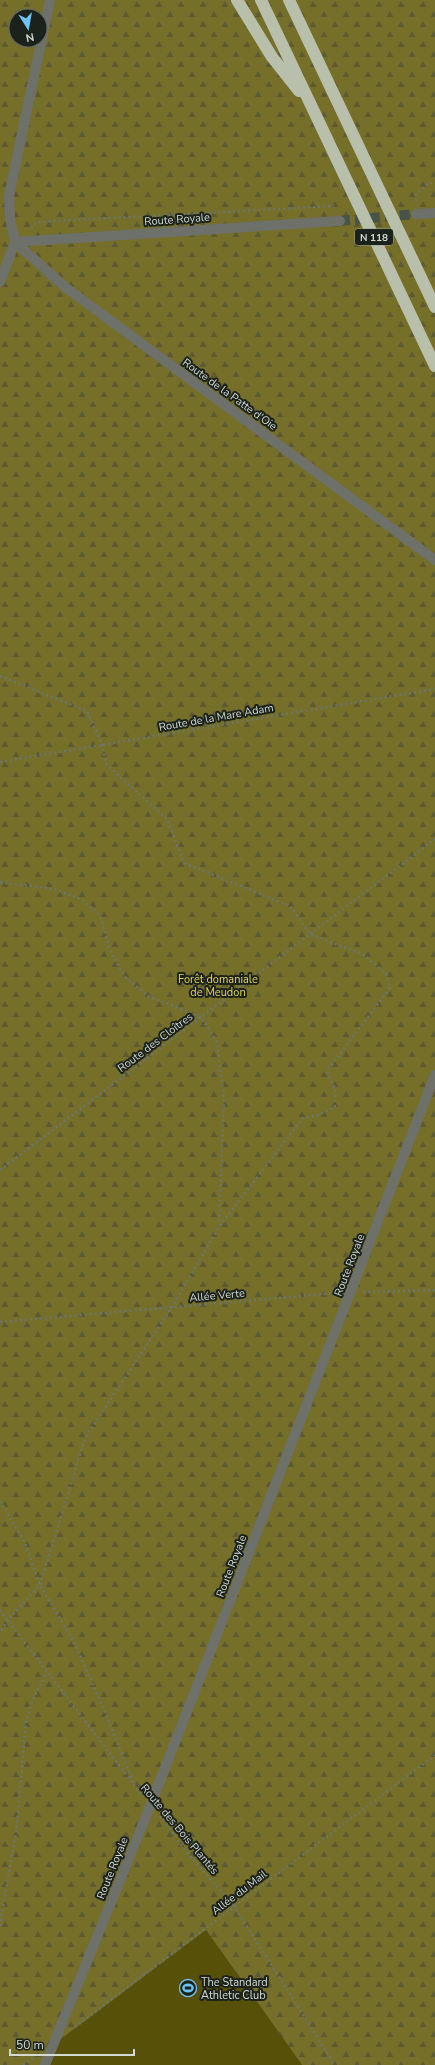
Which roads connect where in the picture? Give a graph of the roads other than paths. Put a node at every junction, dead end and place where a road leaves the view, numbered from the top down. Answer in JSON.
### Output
{"nodes":[{"id":1,"x":50,"y":0,"type":"edge"},
{"id":2,"x":237,"y":0,"type":"edge"},
{"id":3,"x":261,"y":0,"type":"edge"},
{"id":4,"x":289,"y":0,"type":"edge"},
{"id":5,"x":312,"y":108,"type":"junction"},
{"id":6,"x":435,"y":213,"type":"edge"},
{"id":7,"x":416,"y":214,"type":"tunnel mouth"},
{"id":8,"x":340,"y":221,"type":"tunnel mouth"},
{"id":9,"x":15,"y":242,"type":"junction"},
{"id":10,"x":0,"y":282,"type":"edge"},
{"id":11,"x":435,"y":307,"type":"edge"},
{"id":12,"x":435,"y":366,"type":"edge"},
{"id":13,"x":435,"y":560,"type":"edge"},
{"id":14,"x":435,"y":1075,"type":"edge"},
{"id":15,"x":45,"y":2065,"type":"edge"}],
"edges":[{"from":1,"to":9,"type":"street"},
{"from":2,"to":5,"type":"highway"},
{"from":3,"to":5,"type":"highway","number":"N 118"},
{"from":4,"to":11,"type":"highway","number":"N 118"},
{"from":5,"to":12,"type":"highway","number":"N 118"},
{"from":6,"to":7,"type":"street"},
{"from":8,"to":9,"type":"street","name":"Route Royale"},
{"from":9,"to":10,"type":"street"},
{"from":9,"to":13,"type":"street","name":"Route de la Patte d'Oie"},
{"from":14,"to":15,"type":"street","name":"Route Royale"}]}
